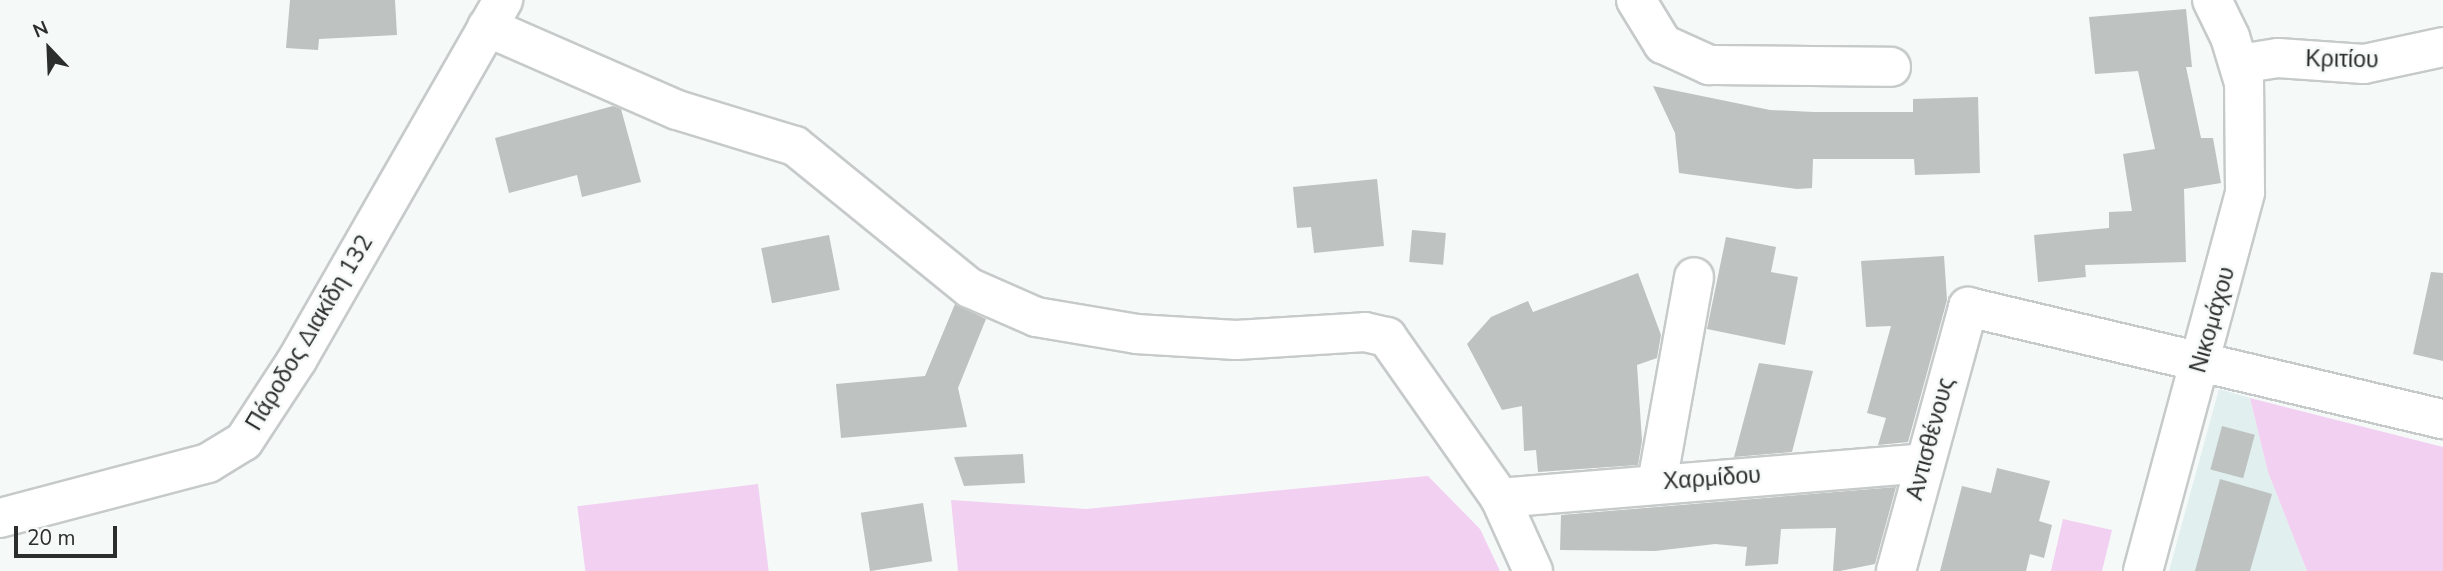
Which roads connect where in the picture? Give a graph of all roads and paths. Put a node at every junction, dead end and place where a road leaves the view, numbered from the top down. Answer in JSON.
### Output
{"nodes":[{"id":1,"x":1636,"y":0,"type":"edge"},
{"id":2,"x":2212,"y":0,"type":"edge"},
{"id":3,"x":495,"y":13,"type":"edge"},
{"id":4,"x":2443,"y":47,"type":"edge"},
{"id":5,"x":2240,"y":64,"type":"junction"},
{"id":6,"x":1891,"y":67,"type":"dead end"},
{"id":7,"x":1694,"y":277,"type":"dead end"},
{"id":8,"x":2200,"y":362,"type":"junction"},
{"id":9,"x":2443,"y":419,"type":"edge"},
{"id":10,"x":1924,"y":463,"type":"junction"},
{"id":11,"x":1657,"y":483,"type":"junction"},
{"id":12,"x":1500,"y":498,"type":"junction"},
{"id":13,"x":0,"y":518,"type":"edge"},
{"id":14,"x":1533,"y":571,"type":"edge"},
{"id":15,"x":1896,"y":571,"type":"edge"},
{"id":16,"x":2143,"y":571,"type":"edge"}],
"edges":[{"from":1,"to":6,"type":"street"},
{"from":2,"to":5,"type":"street","name":"Νικομάχου"},
{"from":3,"to":12,"type":"street"},
{"from":3,"to":13,"type":"street","name":"Πάροδος Διακίδη 132"},
{"from":4,"to":5,"type":"street","name":"Κριτίου"},
{"from":5,"to":8,"type":"street","name":"Νικομάχου"},
{"from":7,"to":11,"type":"street"},
{"from":8,"to":9,"type":"street"},
{"from":8,"to":10,"type":"street","name":"Αντισθένους"},
{"from":8,"to":16,"type":"street","name":"Νικομάχου"},
{"from":10,"to":11,"type":"street","name":"Χαρμίδου"},
{"from":10,"to":15,"type":"street","name":"Αντισθένους"},
{"from":11,"to":12,"type":"street","name":"Χαρμίδου"},
{"from":12,"to":14,"type":"street"}]}
